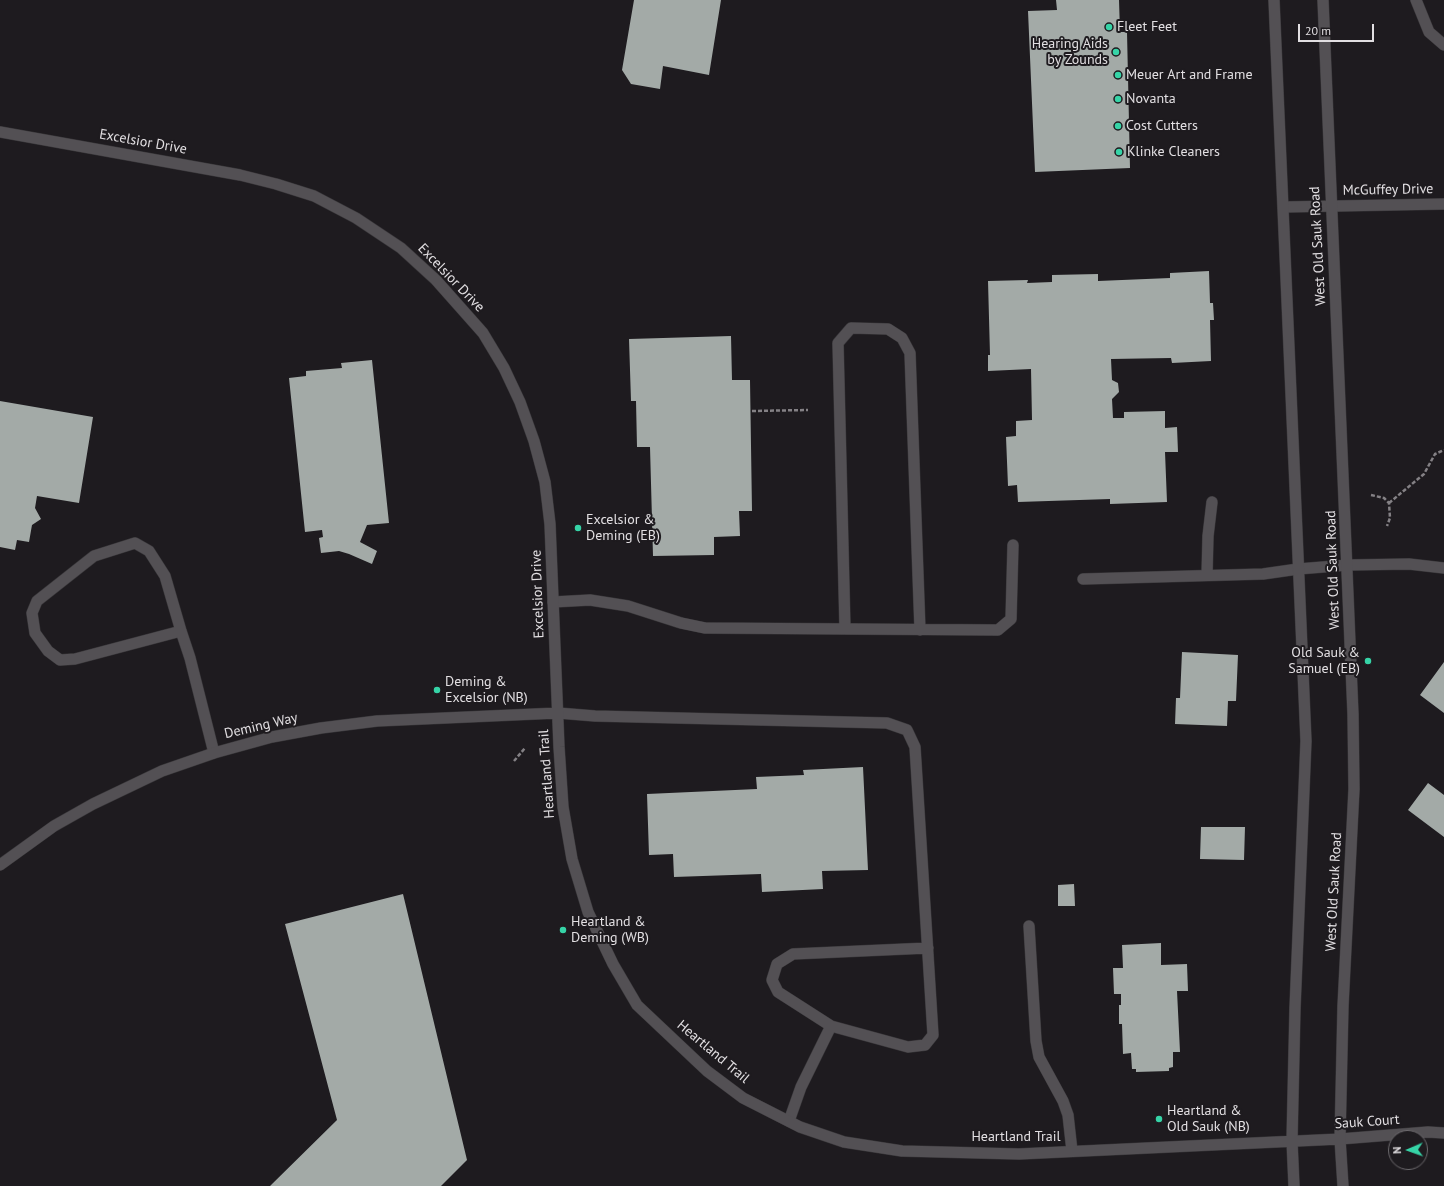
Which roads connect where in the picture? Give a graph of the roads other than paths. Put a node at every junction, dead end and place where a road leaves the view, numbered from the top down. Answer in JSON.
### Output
{"nodes":[{"id":1,"x":1274,"y":0,"type":"edge"},
{"id":2,"x":1323,"y":0,"type":"edge"},
{"id":3,"x":1416,"y":0,"type":"edge"},
{"id":4,"x":1444,"y":45,"type":"edge"},
{"id":5,"x":0,"y":132,"type":"edge"},
{"id":6,"x":1444,"y":204,"type":"edge"},
{"id":7,"x":1331,"y":206,"type":"junction"},
{"id":8,"x":1284,"y":207,"type":"junction"},
{"id":9,"x":1212,"y":502,"type":"dead end"},
{"id":10,"x":1013,"y":545,"type":"dead end"},
{"id":11,"x":1348,"y":565,"type":"junction"},
{"id":12,"x":1444,"y":568,"type":"edge"},
{"id":13,"x":1298,"y":569,"type":"junction"},
{"id":14,"x":1208,"y":576,"type":"junction"},
{"id":15,"x":1083,"y":579,"type":"dead end"},
{"id":16,"x":553,"y":602,"type":"junction"},
{"id":17,"x":845,"y":629,"type":"junction"},
{"id":18,"x":920,"y":630,"type":"junction"},
{"id":19,"x":181,"y":631,"type":"junction"},
{"id":20,"x":558,"y":712,"type":"junction"},
{"id":21,"x":214,"y":753,"type":"junction"},
{"id":22,"x":0,"y":865,"type":"edge"},
{"id":23,"x":1029,"y":926,"type":"dead end"},
{"id":24,"x":928,"y":948,"type":"junction"},
{"id":25,"x":831,"y":1026,"type":"junction"},
{"id":26,"x":789,"y":1121,"type":"junction"},
{"id":27,"x":1444,"y":1133,"type":"edge"},
{"id":28,"x":1340,"y":1139,"type":"junction"},
{"id":29,"x":1292,"y":1141,"type":"junction"},
{"id":30,"x":1072,"y":1151,"type":"junction"},
{"id":31,"x":1294,"y":1186,"type":"edge"},
{"id":32,"x":1343,"y":1186,"type":"edge"}],
"edges":[{"from":1,"to":8,"type":"street"},
{"from":2,"to":7,"type":"street","name":"West Old Sauk Road"},
{"from":3,"to":4,"type":"street"},
{"from":5,"to":16,"type":"street","name":"Excelsior Drive"},
{"from":6,"to":7,"type":"street","name":"McGuffey Drive"},
{"from":7,"to":8,"type":"street","name":"McGuffey Drive"},
{"from":7,"to":11,"type":"street","name":"West Old Sauk Road"},
{"from":8,"to":13,"type":"street"},
{"from":9,"to":14,"type":"street"},
{"from":10,"to":18,"type":"street"},
{"from":11,"to":12,"type":"street"},
{"from":11,"to":13,"type":"street"},
{"from":11,"to":28,"type":"street","name":"West Old Sauk Road"},
{"from":13,"to":14,"type":"street"},
{"from":13,"to":29,"type":"street"},
{"from":14,"to":15,"type":"street"},
{"from":16,"to":17,"type":"street"},
{"from":16,"to":20,"type":"street","name":"Excelsior Drive"},
{"from":17,"to":18,"type":"street"},
{"from":17,"to":18,"type":"street"},
{"from":19,"to":19,"type":"street"},
{"from":19,"to":21,"type":"street"},
{"from":20,"to":21,"type":"street","name":"Deming Way"},
{"from":20,"to":24,"type":"street","name":"Deming Way"},
{"from":20,"to":26,"type":"street","name":"Heartland Trail"},
{"from":21,"to":22,"type":"street","name":"Deming Way"},
{"from":23,"to":30,"type":"street"},
{"from":24,"to":25,"type":"street","name":"Deming Way"},
{"from":24,"to":25,"type":"street","name":"Deming Way"},
{"from":25,"to":26,"type":"street"},
{"from":26,"to":30,"type":"street","name":"Heartland Trail"},
{"from":27,"to":28,"type":"street","name":"Sauk Court"},
{"from":28,"to":29,"type":"street","name":"Sauk Court"},
{"from":28,"to":32,"type":"street","name":"West Old Sauk Road"},
{"from":29,"to":30,"type":"street","name":"Heartland Trail"},
{"from":29,"to":31,"type":"street"}]}
